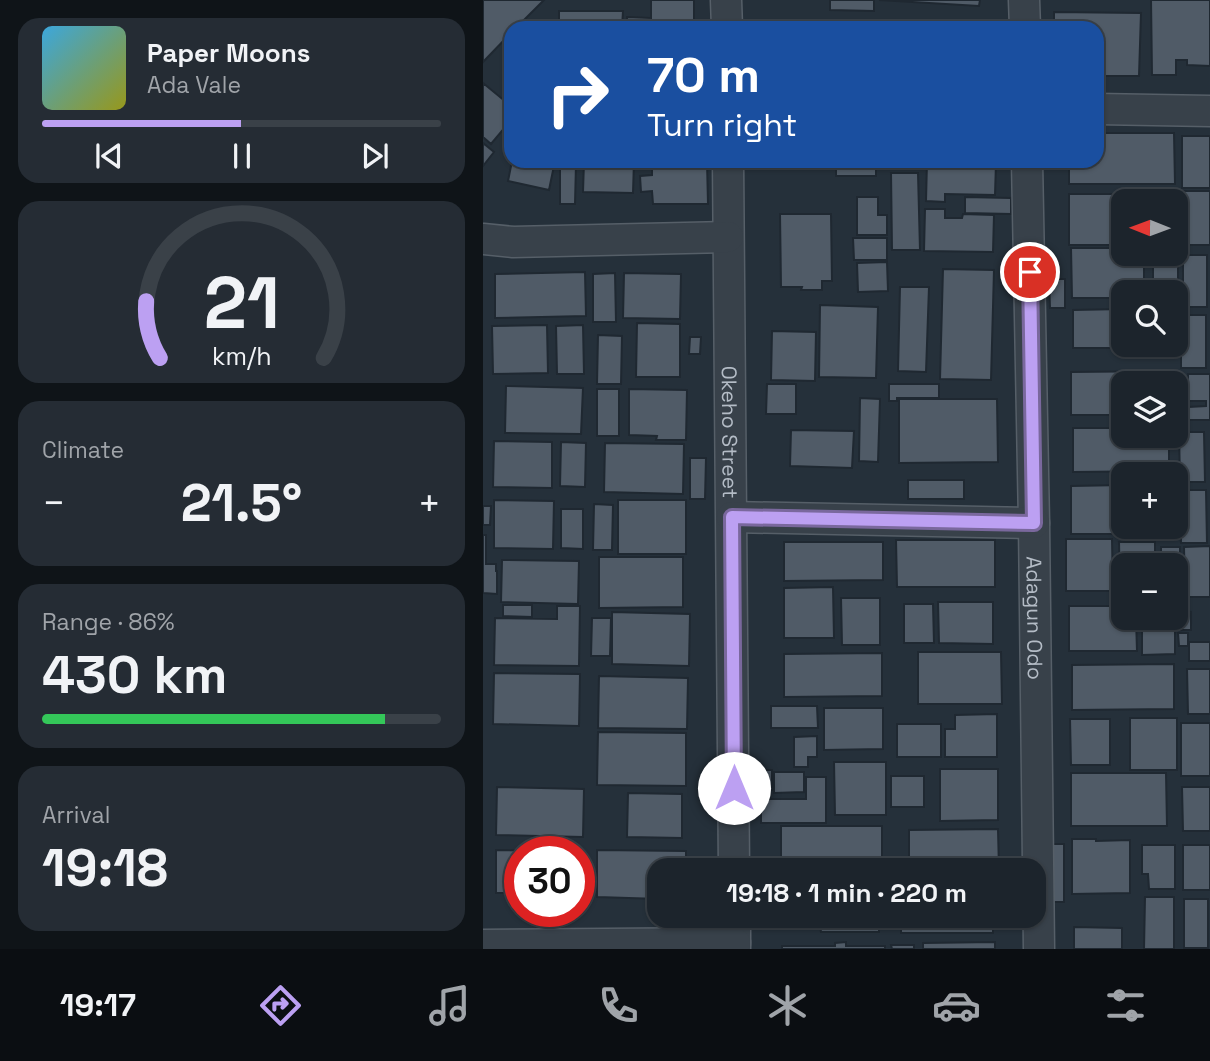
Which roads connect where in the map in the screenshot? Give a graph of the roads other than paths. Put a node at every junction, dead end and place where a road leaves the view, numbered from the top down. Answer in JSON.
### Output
{"nodes":[{"id":1,"x":726,"y":0,"type":"edge"},
{"id":2,"x":1024,"y":0,"type":"edge"},
{"id":3,"x":727,"y":21,"type":"edge"},
{"id":4,"x":1025,"y":21,"type":"edge"},
{"id":5,"x":1104,"y":109,"type":"edge"},
{"id":6,"x":1210,"y":111,"type":"edge"},
{"id":7,"x":728,"y":168,"type":"edge"},
{"id":8,"x":1027,"y":168,"type":"edge"},
{"id":9,"x":729,"y":237,"type":"junction"},
{"id":10,"x":483,"y":239,"type":"edge"},
{"id":11,"x":732,"y":517,"type":"junction"},
{"id":12,"x":1034,"y":523,"type":"junction"},
{"id":13,"x":734,"y":858,"type":"edge"},
{"id":14,"x":735,"y":936,"type":"edge"},
{"id":15,"x":483,"y":946,"type":"edge"},
{"id":16,"x":1039,"y":949,"type":"edge"}],
"edges":[{"from":1,"to":3,"type":"street"},
{"from":2,"to":4,"type":"street"},
{"from":5,"to":6,"type":"street"},
{"from":7,"to":9,"type":"street","name":"Okeho Street"},
{"from":8,"to":12,"type":"street","name":"Adagun Odo"},
{"from":9,"to":10,"type":"street"},
{"from":9,"to":11,"type":"street","name":"Okeho Street"},
{"from":11,"to":12,"type":"street"},
{"from":11,"to":13,"type":"street","name":"Okeho Street"},
{"from":12,"to":16,"type":"street","name":"Adagun Odo"},
{"from":14,"to":15,"type":"street"}]}
